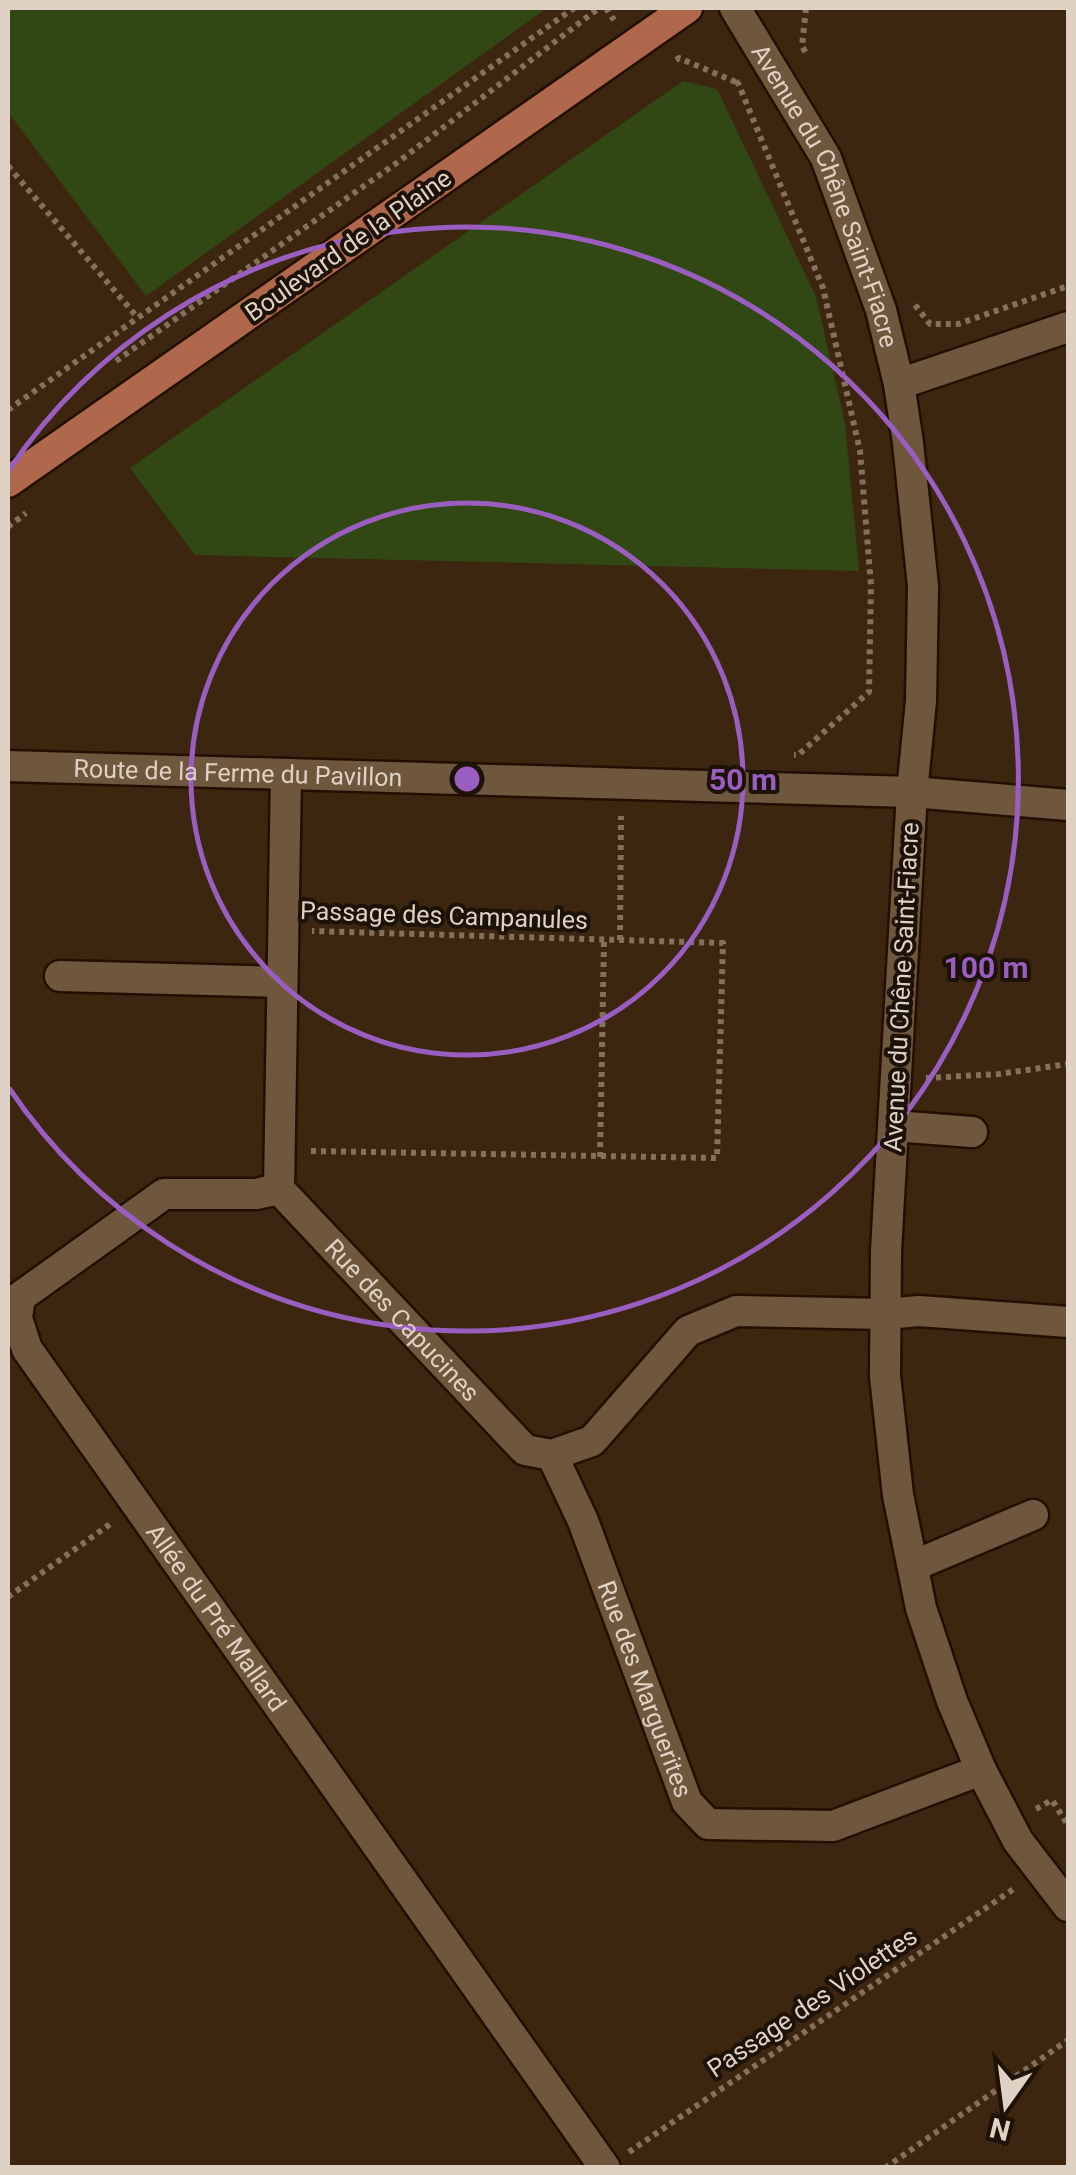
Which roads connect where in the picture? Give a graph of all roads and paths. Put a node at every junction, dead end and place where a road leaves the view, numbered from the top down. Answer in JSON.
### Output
{"nodes":[{"id":1,"x":574,"y":8,"type":"edge"},
{"id":2,"x":599,"y":8,"type":"edge"},
{"id":3,"x":687,"y":8,"type":"edge"},
{"id":4,"x":735,"y":8,"type":"edge"},
{"id":5,"x":806,"y":8,"type":"edge"},
{"id":6,"x":802,"y":46,"type":"junction"},
{"id":7,"x":811,"y":64,"type":"dead end"},
{"id":8,"x":771,"y":66,"type":"junction"},
{"id":9,"x":8,"y":166,"type":"edge"},
{"id":10,"x":1068,"y":286,"type":"edge"},
{"id":11,"x":913,"y":303,"type":"dead end"},
{"id":12,"x":138,"y":318,"type":"junction"},
{"id":13,"x":1068,"y":327,"type":"edge"},
{"id":14,"x":105,"y":369,"type":"dead end"},
{"id":15,"x":900,"y":384,"type":"junction"},
{"id":16,"x":8,"y":410,"type":"edge"},
{"id":17,"x":8,"y":482,"type":"edge"},
{"id":18,"x":779,"y":754,"type":"dead end"},
{"id":19,"x":8,"y":766,"type":"edge"},
{"id":20,"x":286,"y":774,"type":"junction"},
{"id":21,"x":621,"y":784,"type":"junction"},
{"id":22,"x":912,"y":792,"type":"junction"},
{"id":23,"x":1068,"y":806,"type":"edge"},
{"id":24,"x":283,"y":931,"type":"junction"},
{"id":25,"x":604,"y":940,"type":"junction"},
{"id":26,"x":620,"y":940,"type":"junction"},
{"id":27,"x":60,"y":976,"type":"dead end"},
{"id":28,"x":282,"y":982,"type":"junction"},
{"id":29,"x":1068,"y":1064,"type":"edge"},
{"id":30,"x":897,"y":1079,"type":"junction"},
{"id":31,"x":894,"y":1126,"type":"junction"},
{"id":32,"x":972,"y":1132,"type":"dead end"},
{"id":33,"x":280,"y":1151,"type":"junction"},
{"id":34,"x":600,"y":1156,"type":"junction"},
{"id":35,"x":279,"y":1189,"type":"junction"},
{"id":36,"x":886,"y":1314,"type":"junction"},
{"id":37,"x":1068,"y":1322,"type":"edge"},
{"id":38,"x":552,"y":1456,"type":"junction"},
{"id":39,"x":138,"y":1504,"type":"junction"},
{"id":40,"x":1033,"y":1515,"type":"dead end"},
{"id":41,"x":913,"y":1566,"type":"junction"},
{"id":42,"x":8,"y":1597,"type":"edge"},
{"id":43,"x":981,"y":1770,"type":"junction"},
{"id":44,"x":1040,"y":1870,"type":"junction"},
{"id":45,"x":1068,"y":1906,"type":"edge"},
{"id":46,"x":1068,"y":2040,"type":"edge"},
{"id":47,"x":614,"y":2162,"type":"edge"},
{"id":48,"x":885,"y":2168,"type":"edge"}],
"edges":[{"from":1,"to":12,"type":"path"},
{"from":2,"to":14,"type":"path"},
{"from":3,"to":17,"type":"main road","name":"Boulevard de la Plaine"},
{"from":4,"to":8,"type":"street","name":"Avenue du Chêne Saint-Fiacre"},
{"from":5,"to":6,"type":"path"},
{"from":6,"to":7,"type":"path"},
{"from":6,"to":8,"type":"path"},
{"from":8,"to":15,"type":"street","name":"Avenue du Chêne Saint-Fiacre"},
{"from":8,"to":18,"type":"path"},
{"from":9,"to":12,"type":"path"},
{"from":10,"to":11,"type":"path"},
{"from":12,"to":16,"type":"path"},
{"from":13,"to":15,"type":"street"},
{"from":15,"to":22,"type":"street","name":"Avenue du Chêne Saint-Fiacre"},
{"from":19,"to":20,"type":"street","name":"Route de la Ferme du Pavillon"},
{"from":20,"to":21,"type":"street","name":"Route de la Ferme du Pavillon"},
{"from":20,"to":24,"type":"street"},
{"from":21,"to":22,"type":"street","name":"Route de la Ferme du Pavillon"},
{"from":21,"to":26,"type":"path","name":"Passage des Campanules"},
{"from":22,"to":23,"type":"street","name":"Route de la Ferme du Pavillon"},
{"from":22,"to":30,"type":"street","name":"Avenue du Chêne Saint-Fiacre"},
{"from":24,"to":25,"type":"path","name":"Passage des Campanules"},
{"from":24,"to":28,"type":"street"},
{"from":25,"to":26,"type":"path","name":"Passage des Campanules"},
{"from":25,"to":34,"type":"path","name":"Passage des Campanules"},
{"from":26,"to":34,"type":"path","name":"Passage des Campanules"},
{"from":27,"to":28,"type":"street"},
{"from":28,"to":33,"type":"street"},
{"from":29,"to":30,"type":"path"},
{"from":30,"to":31,"type":"street","name":"Avenue du Chêne Saint-Fiacre"},
{"from":31,"to":32,"type":"street"},
{"from":31,"to":36,"type":"street","name":"Avenue du Chêne Saint-Fiacre"},
{"from":33,"to":34,"type":"path","name":"Passage des Campanules"},
{"from":33,"to":35,"type":"street"},
{"from":35,"to":38,"type":"street","name":"Rue des Capucines"},
{"from":35,"to":39,"type":"street","name":"Allée du Pré Mallard"},
{"from":36,"to":37,"type":"street"},
{"from":36,"to":38,"type":"street"},
{"from":36,"to":41,"type":"street","name":"Avenue du Chêne Saint-Fiacre"},
{"from":38,"to":43,"type":"street","name":"Rue des Marguerites"},
{"from":39,"to":42,"type":"path"},
{"from":39,"to":47,"type":"street","name":"Allée du Pré Mallard"},
{"from":40,"to":41,"type":"street"},
{"from":41,"to":43,"type":"street","name":"Avenue du Chêne Saint-Fiacre"},
{"from":43,"to":44,"type":"street","name":"Avenue du Chêne Saint-Fiacre"},
{"from":44,"to":45,"type":"street","name":"Avenue du Chêne Saint-Fiacre"},
{"from":44,"to":47,"type":"path","name":"Passage des Violettes"},
{"from":46,"to":48,"type":"path"}]}
